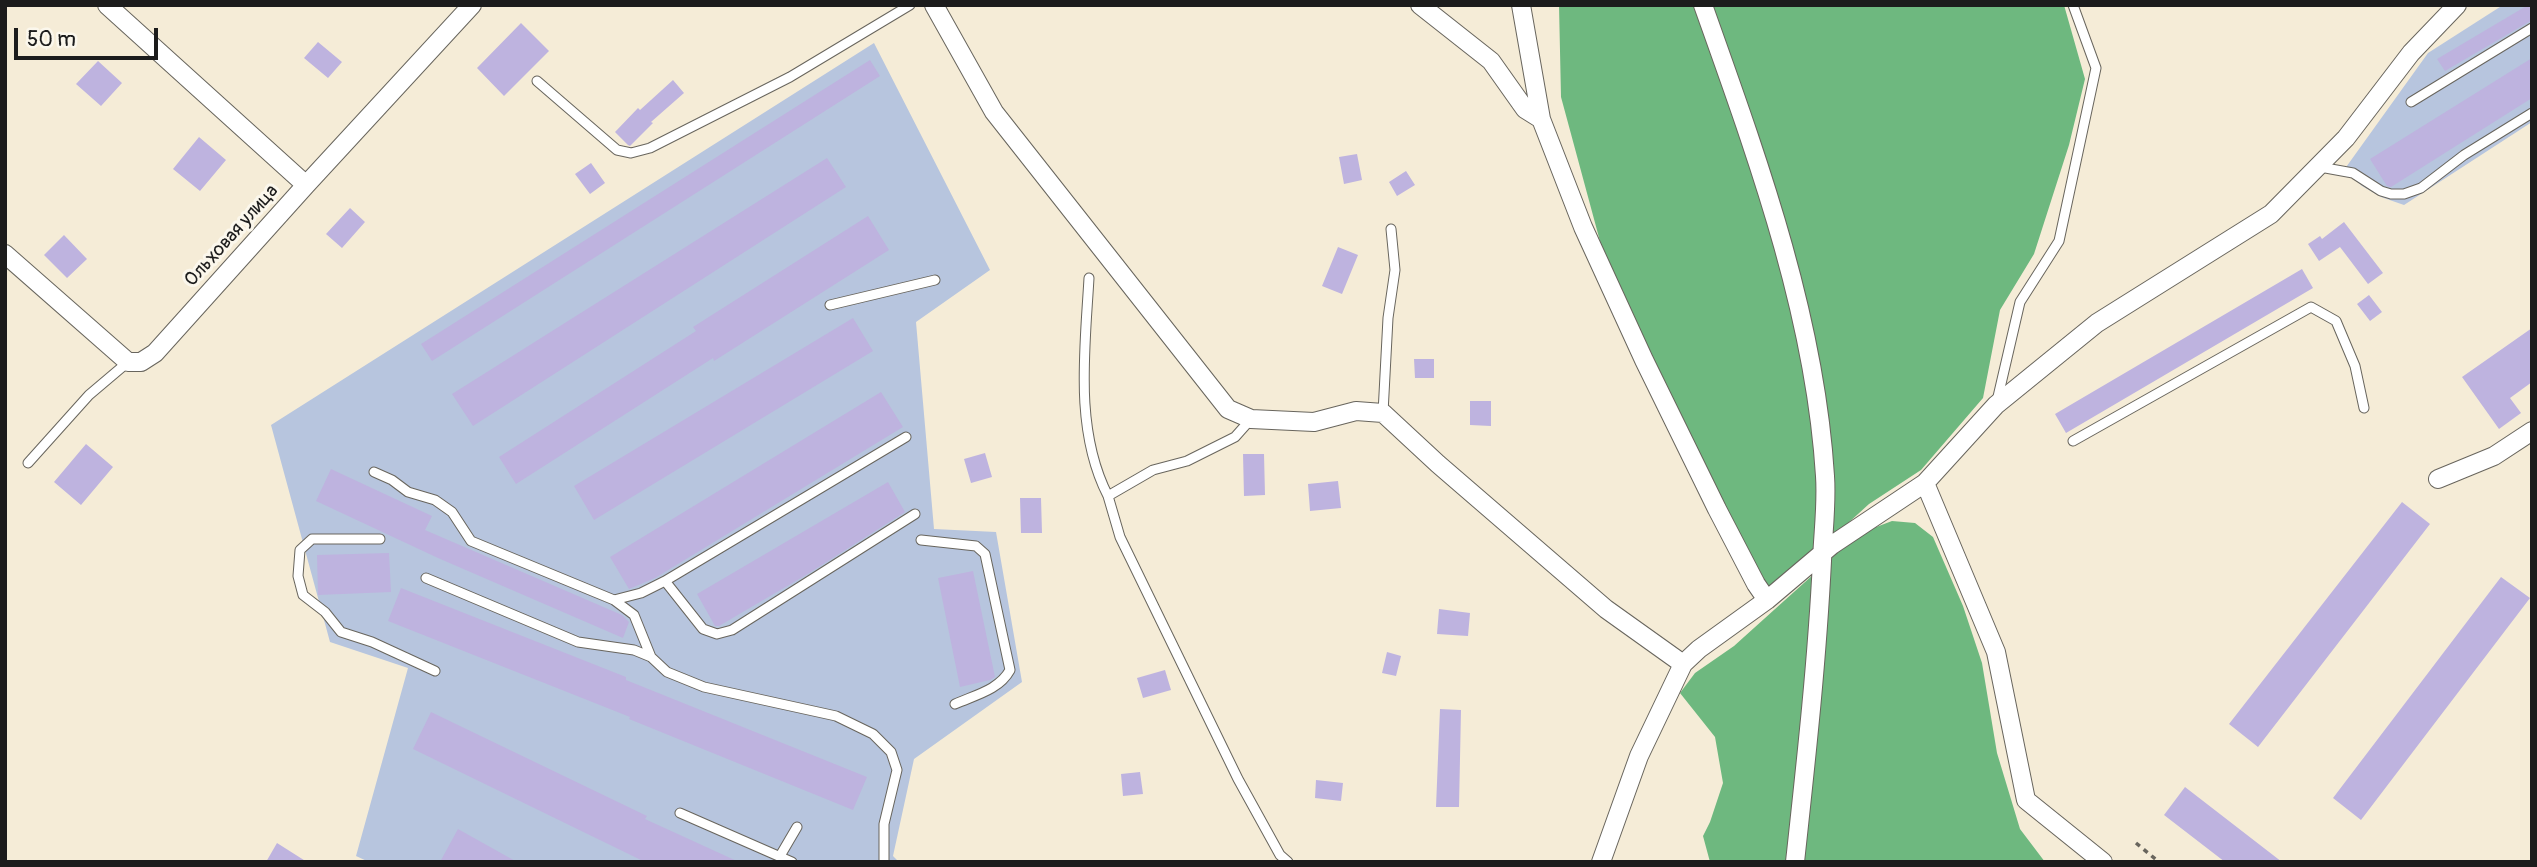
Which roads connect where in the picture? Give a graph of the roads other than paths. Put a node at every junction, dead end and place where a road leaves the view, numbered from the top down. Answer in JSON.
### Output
{"nodes":[{"id":1,"x":107,"y":5,"type":"edge"},
{"id":2,"x":472,"y":5,"type":"edge"},
{"id":3,"x":910,"y":5,"type":"edge"},
{"id":4,"x":934,"y":5,"type":"edge"},
{"id":5,"x":1420,"y":5,"type":"edge"},
{"id":6,"x":1521,"y":5,"type":"edge"},
{"id":7,"x":1703,"y":5,"type":"edge"},
{"id":8,"x":2073,"y":5,"type":"edge"},
{"id":9,"x":2457,"y":5,"type":"edge"},
{"id":10,"x":2532,"y":29,"type":"edge"},
{"id":11,"x":537,"y":81,"type":"dead end"},
{"id":12,"x":2411,"y":102,"type":"dead end"},
{"id":13,"x":2532,"y":113,"type":"edge"},
{"id":14,"x":1541,"y":119,"type":"junction"},
{"id":15,"x":2318,"y":167,"type":"junction"},
{"id":16,"x":306,"y":185,"type":"junction"},
{"id":17,"x":1391,"y":229,"type":"dead end"},
{"id":18,"x":5,"y":254,"type":"edge"},
{"id":19,"x":1089,"y":278,"type":"dead end"},
{"id":20,"x":935,"y":280,"type":"dead end"},
{"id":21,"x":830,"y":305,"type":"dead end"},
{"id":22,"x":128,"y":362,"type":"junction"},
{"id":23,"x":1996,"y":405,"type":"junction"},
{"id":24,"x":2364,"y":408,"type":"dead end"},
{"id":25,"x":1383,"y":414,"type":"junction"},
{"id":26,"x":1251,"y":419,"type":"junction"},
{"id":27,"x":2532,"y":430,"type":"edge"},
{"id":28,"x":906,"y":437,"type":"dead end"},
{"id":29,"x":2073,"y":441,"type":"dead end"},
{"id":30,"x":28,"y":463,"type":"dead end"},
{"id":31,"x":374,"y":472,"type":"dead end"},
{"id":32,"x":2438,"y":479,"type":"dead end"},
{"id":33,"x":1925,"y":483,"type":"junction"},
{"id":34,"x":1108,"y":496,"type":"junction"},
{"id":35,"x":915,"y":514,"type":"dead end"},
{"id":36,"x":380,"y":539,"type":"dead end"},
{"id":37,"x":921,"y":540,"type":"dead end"},
{"id":38,"x":1822,"y":553,"type":"junction"},
{"id":39,"x":426,"y":578,"type":"dead end"},
{"id":40,"x":665,"y":581,"type":"junction"},
{"id":41,"x":614,"y":600,"type":"junction"},
{"id":42,"x":1767,"y":600,"type":"junction"},
{"id":43,"x":651,"y":657,"type":"junction"},
{"id":44,"x":1683,"y":664,"type":"junction"},
{"id":45,"x":435,"y":671,"type":"dead end"},
{"id":46,"x":955,"y":704,"type":"dead end"},
{"id":47,"x":680,"y":813,"type":"dead end"},
{"id":48,"x":797,"y":827,"type":"dead end"},
{"id":49,"x":780,"y":856,"type":"junction"},
{"id":50,"x":792,"y":862,"type":"edge"},
{"id":51,"x":884,"y":862,"type":"edge"},
{"id":52,"x":1288,"y":862,"type":"edge"},
{"id":53,"x":1601,"y":862,"type":"edge"},
{"id":54,"x":1795,"y":862,"type":"edge"},
{"id":55,"x":2103,"y":862,"type":"edge"}],
"edges":[{"from":1,"to":16,"type":"street"},
{"from":2,"to":16,"type":"street","name":"Ольховая улица"},
{"from":3,"to":11,"type":"lane"},
{"from":4,"to":26,"type":"street"},
{"from":5,"to":14,"type":"street"},
{"from":6,"to":14,"type":"street"},
{"from":7,"to":38,"type":"street"},
{"from":8,"to":23,"type":"lane"},
{"from":9,"to":15,"type":"street"},
{"from":10,"to":12,"type":"lane"},
{"from":13,"to":15,"type":"lane"},
{"from":14,"to":42,"type":"street"},
{"from":15,"to":23,"type":"street"},
{"from":16,"to":22,"type":"street","name":"Ольховая улица"},
{"from":17,"to":25,"type":"lane"},
{"from":18,"to":22,"type":"street"},
{"from":19,"to":34,"type":"lane"},
{"from":20,"to":21,"type":"lane"},
{"from":22,"to":30,"type":"lane"},
{"from":23,"to":33,"type":"street"},
{"from":24,"to":29,"type":"lane"},
{"from":25,"to":26,"type":"street"},
{"from":25,"to":44,"type":"street"},
{"from":26,"to":34,"type":"lane"},
{"from":27,"to":32,"type":"street"},
{"from":28,"to":40,"type":"lane"},
{"from":31,"to":41,"type":"lane"},
{"from":33,"to":38,"type":"street"},
{"from":33,"to":55,"type":"street"},
{"from":34,"to":52,"type":"lane"},
{"from":35,"to":40,"type":"lane"},
{"from":36,"to":45,"type":"lane"},
{"from":37,"to":46,"type":"lane"},
{"from":38,"to":42,"type":"street"},
{"from":38,"to":54,"type":"street"},
{"from":39,"to":43,"type":"lane"},
{"from":40,"to":41,"type":"lane"},
{"from":41,"to":43,"type":"lane"},
{"from":42,"to":44,"type":"street"},
{"from":43,"to":51,"type":"lane"},
{"from":44,"to":53,"type":"street"},
{"from":47,"to":49,"type":"lane"},
{"from":48,"to":49,"type":"lane"},
{"from":49,"to":50,"type":"lane"}]}
